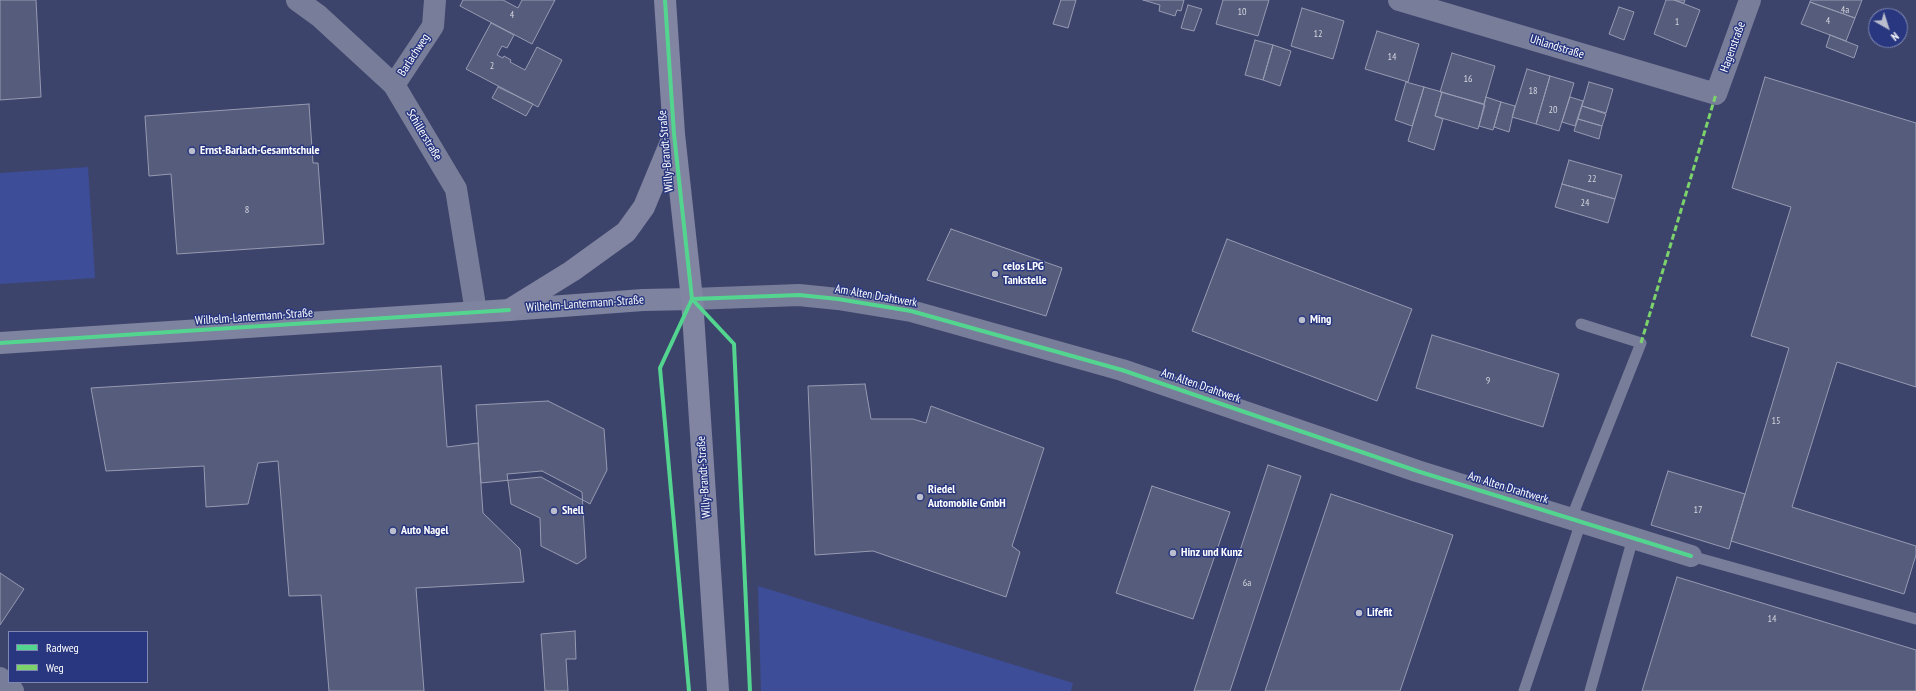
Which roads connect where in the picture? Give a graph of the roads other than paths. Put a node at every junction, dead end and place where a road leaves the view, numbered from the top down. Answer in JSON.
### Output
{"nodes":[{"id":1,"x":297,"y":0,"type":"edge"},
{"id":2,"x":435,"y":0,"type":"edge"},
{"id":3,"x":665,"y":0,"type":"edge"},
{"id":4,"x":1399,"y":0,"type":"edge"},
{"id":5,"x":1750,"y":0,"type":"edge"},
{"id":6,"x":394,"y":85,"type":"junction"},
{"id":7,"x":1716,"y":94,"type":"joint"},
{"id":8,"x":674,"y":134,"type":"junction"},
{"id":9,"x":692,"y":300,"type":"junction"},
{"id":10,"x":509,"y":310,"type":"junction"},
{"id":11,"x":476,"y":312,"type":"junction"},
{"id":12,"x":1581,"y":324,"type":"dead end"},
{"id":13,"x":0,"y":343,"type":"edge"},
{"id":14,"x":1576,"y":520,"type":"junction"},
{"id":15,"x":1633,"y":538,"type":"junction"},
{"id":16,"x":1691,"y":556,"type":"joint"},
{"id":17,"x":1916,"y":619,"type":"edge"},
{"id":18,"x":0,"y":678,"type":"edge"},
{"id":19,"x":13,"y":691,"type":"edge"},
{"id":20,"x":718,"y":691,"type":"edge"},
{"id":21,"x":1524,"y":691,"type":"edge"},
{"id":22,"x":1590,"y":691,"type":"edge"}],
"edges":[{"from":1,"to":6,"type":"street","name":"Schillerstraße"},
{"from":2,"to":6,"type":"street","name":"Barlachweg"},
{"from":3,"to":8,"type":"main road","name":"Willy-Brandt-Straße"},
{"from":4,"to":7,"type":"street","name":"Uhlandstraße"},
{"from":5,"to":7,"type":"street","name":"Hagenstraße"},
{"from":6,"to":11,"type":"street","name":"Schillerstraße"},
{"from":8,"to":9,"type":"main road","name":"Willy-Brandt-Straße"},
{"from":8,"to":10,"type":"main road"},
{"from":9,"to":10,"type":"main road","name":"Wilhelm-Lantermann-Straße"},
{"from":9,"to":14,"type":"street","name":"Am Alten Drahtwerk"},
{"from":9,"to":20,"type":"main road","name":"Willy-Brandt-Straße"},
{"from":10,"to":11,"type":"main road","name":"Wilhelm-Lantermann-Straße"},
{"from":11,"to":13,"type":"main road","name":"Wilhelm-Lantermann-Straße"},
{"from":12,"to":14,"type":"lane"},
{"from":14,"to":15,"type":"street","name":"Am Alten Drahtwerk"},
{"from":14,"to":21,"type":"lane"},
{"from":15,"to":16,"type":"street","name":"Am Alten Drahtwerk"},
{"from":15,"to":22,"type":"lane"},
{"from":16,"to":17,"type":"lane"},
{"from":18,"to":19,"type":"street"}]}
